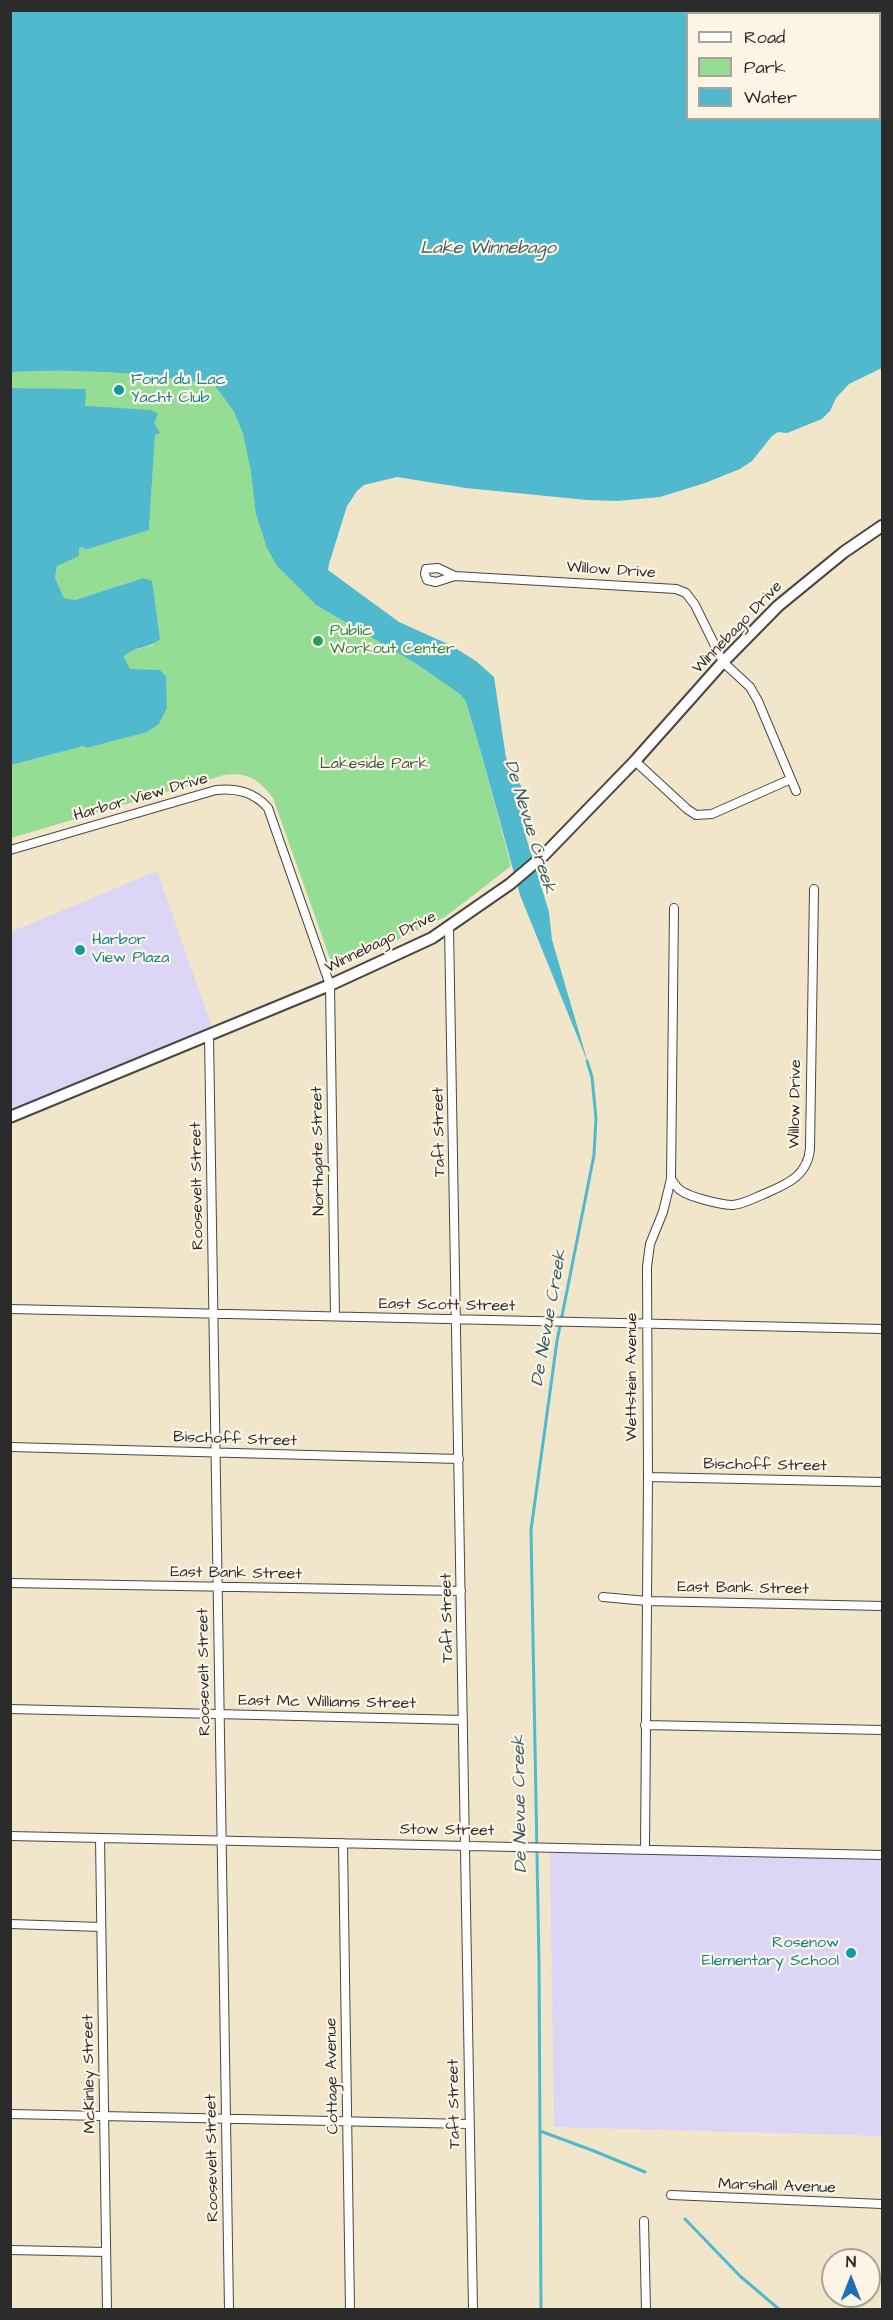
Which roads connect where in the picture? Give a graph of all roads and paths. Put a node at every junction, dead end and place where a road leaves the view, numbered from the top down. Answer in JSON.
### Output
{"nodes":[{"id":1,"x":882,"y":526,"type":"edge"},
{"id":2,"x":455,"y":576,"type":"dead end"},
{"id":3,"x":723,"y":662,"type":"junction"},
{"id":4,"x":635,"y":761,"type":"junction"},
{"id":5,"x":791,"y":779,"type":"junction"},
{"id":6,"x":796,"y":791,"type":"dead end"},
{"id":7,"x":10,"y":850,"type":"edge"},
{"id":8,"x":813,"y":889,"type":"dead end"},
{"id":9,"x":674,"y":908,"type":"dead end"},
{"id":10,"x":449,"y":927,"type":"junction"},
{"id":11,"x":330,"y":985,"type":"junction"},
{"id":12,"x":209,"y":1035,"type":"junction"},
{"id":13,"x":10,"y":1117,"type":"edge"},
{"id":14,"x":671,"y":1179,"type":"junction"},
{"id":15,"x":10,"y":1309,"type":"edge"},
{"id":16,"x":214,"y":1314,"type":"junction"},
{"id":17,"x":335,"y":1317,"type":"junction"},
{"id":18,"x":457,"y":1319,"type":"junction"},
{"id":19,"x":646,"y":1323,"type":"junction"},
{"id":20,"x":882,"y":1329,"type":"edge"},
{"id":21,"x":10,"y":1447,"type":"edge"},
{"id":22,"x":216,"y":1454,"type":"junction"},
{"id":23,"x":459,"y":1459,"type":"junction"},
{"id":24,"x":648,"y":1477,"type":"junction"},
{"id":25,"x":882,"y":1482,"type":"edge"},
{"id":26,"x":10,"y":1583,"type":"edge"},
{"id":27,"x":216,"y":1587,"type":"junction"},
{"id":28,"x":461,"y":1591,"type":"junction"},
{"id":29,"x":603,"y":1597,"type":"dead end"},
{"id":30,"x":646,"y":1600,"type":"junction"},
{"id":31,"x":882,"y":1606,"type":"edge"},
{"id":32,"x":10,"y":1709,"type":"edge"},
{"id":33,"x":220,"y":1714,"type":"junction"},
{"id":34,"x":463,"y":1720,"type":"junction"},
{"id":35,"x":645,"y":1725,"type":"junction"},
{"id":36,"x":882,"y":1730,"type":"edge"},
{"id":37,"x":10,"y":1836,"type":"edge"},
{"id":38,"x":100,"y":1838,"type":"junction"},
{"id":39,"x":221,"y":1840,"type":"junction"},
{"id":40,"x":343,"y":1843,"type":"junction"},
{"id":41,"x":465,"y":1845,"type":"junction"},
{"id":42,"x":645,"y":1849,"type":"junction"},
{"id":43,"x":882,"y":1855,"type":"edge"},
{"id":44,"x":10,"y":1924,"type":"edge"},
{"id":45,"x":101,"y":1927,"type":"junction"},
{"id":46,"x":10,"y":2114,"type":"edge"},
{"id":47,"x":104,"y":2116,"type":"junction"},
{"id":48,"x":226,"y":2118,"type":"junction"},
{"id":49,"x":347,"y":2121,"type":"junction"},
{"id":50,"x":469,"y":2124,"type":"junction"},
{"id":51,"x":671,"y":2195,"type":"dead end"},
{"id":52,"x":882,"y":2204,"type":"edge"},
{"id":53,"x":644,"y":2221,"type":"dead end"},
{"id":54,"x":10,"y":2250,"type":"edge"},
{"id":55,"x":106,"y":2252,"type":"junction"},
{"id":56,"x":107,"y":2310,"type":"edge"},
{"id":57,"x":228,"y":2310,"type":"edge"},
{"id":58,"x":350,"y":2310,"type":"edge"},
{"id":59,"x":473,"y":2310,"type":"edge"},
{"id":60,"x":646,"y":2310,"type":"edge"}],
"edges":[{"from":1,"to":3,"type":"main road","name":"Winnebago Drive"},
{"from":2,"to":3,"type":"street","name":"Willow Drive"},
{"from":3,"to":4,"type":"main road","name":"Winnebago Drive"},
{"from":3,"to":5,"type":"street"},
{"from":4,"to":5,"type":"street"},
{"from":4,"to":10,"type":"main road","name":"Winnebago Drive"},
{"from":5,"to":6,"type":"street"},
{"from":7,"to":11,"type":"street","name":"Harbor View Drive"},
{"from":8,"to":14,"type":"street","name":"Willow Drive"},
{"from":9,"to":14,"type":"street","name":"Wettstein Avenue"},
{"from":10,"to":11,"type":"main road","name":"Winnebago Drive"},
{"from":10,"to":18,"type":"street","name":"Taft Street"},
{"from":11,"to":12,"type":"main road","name":"Winnebago Drive"},
{"from":11,"to":17,"type":"street","name":"Northgate Street"},
{"from":12,"to":13,"type":"main road","name":"Winnebago Drive"},
{"from":12,"to":16,"type":"street","name":"Roosevelt Street"},
{"from":14,"to":19,"type":"street","name":"Wettstein Avenue"},
{"from":15,"to":16,"type":"street","name":"East Scott Street"},
{"from":16,"to":17,"type":"street","name":"East Scott Street"},
{"from":16,"to":22,"type":"street","name":"Roosevelt Street"},
{"from":17,"to":18,"type":"street","name":"East Scott Street"},
{"from":18,"to":19,"type":"street","name":"East Scott Street"},
{"from":18,"to":23,"type":"street","name":"Taft Street"},
{"from":19,"to":20,"type":"street","name":"East Scott Street"},
{"from":19,"to":24,"type":"street","name":"Wettstein Avenue"},
{"from":21,"to":22,"type":"street","name":"Bischoff Street"},
{"from":22,"to":23,"type":"street","name":"Bischoff Street"},
{"from":22,"to":27,"type":"street","name":"Roosevelt Street"},
{"from":23,"to":28,"type":"street","name":"Taft Street"},
{"from":24,"to":25,"type":"street","name":"Bischoff Street"},
{"from":24,"to":30,"type":"street","name":"Wettstein Avenue"},
{"from":26,"to":27,"type":"street","name":"East Bank Street"},
{"from":27,"to":28,"type":"street","name":"East Bank Street"},
{"from":27,"to":33,"type":"street","name":"Roosevelt Street"},
{"from":28,"to":34,"type":"street","name":"Taft Street"},
{"from":29,"to":30,"type":"street","name":"East Bank Street"},
{"from":30,"to":31,"type":"street","name":"East Bank Street"},
{"from":30,"to":35,"type":"street","name":"Wettstein Avenue"},
{"from":32,"to":33,"type":"street","name":"East Mc Williams Street"},
{"from":33,"to":34,"type":"street","name":"East Mc Williams Street"},
{"from":33,"to":39,"type":"street","name":"Roosevelt Street"},
{"from":34,"to":41,"type":"street","name":"Taft Street"},
{"from":35,"to":36,"type":"street"},
{"from":35,"to":42,"type":"street","name":"Wettstein Avenue"},
{"from":37,"to":38,"type":"street","name":"Stow Street"},
{"from":38,"to":39,"type":"street","name":"Stow Street"},
{"from":38,"to":45,"type":"street","name":"McKinley Street"},
{"from":39,"to":40,"type":"street","name":"Stow Street"},
{"from":39,"to":48,"type":"street","name":"Roosevelt Street"},
{"from":40,"to":41,"type":"street","name":"Stow Street"},
{"from":40,"to":49,"type":"street","name":"Cottage Avenue"},
{"from":41,"to":42,"type":"street","name":"Stow Street"},
{"from":41,"to":50,"type":"street","name":"Taft Street"},
{"from":42,"to":43,"type":"street","name":"Stow Street"},
{"from":44,"to":45,"type":"street"},
{"from":45,"to":47,"type":"street","name":"McKinley Street"},
{"from":46,"to":47,"type":"street"},
{"from":47,"to":48,"type":"street"},
{"from":47,"to":55,"type":"street","name":"McKinley Street"},
{"from":48,"to":49,"type":"street"},
{"from":48,"to":57,"type":"street","name":"Roosevelt Street"},
{"from":49,"to":50,"type":"street"},
{"from":49,"to":58,"type":"street","name":"Cottage Avenue"},
{"from":50,"to":59,"type":"street","name":"Taft Street"},
{"from":51,"to":52,"type":"street","name":"Marshall Avenue"},
{"from":53,"to":60,"type":"street"},
{"from":54,"to":55,"type":"street"},
{"from":55,"to":56,"type":"street","name":"McKinley Street"}]}
